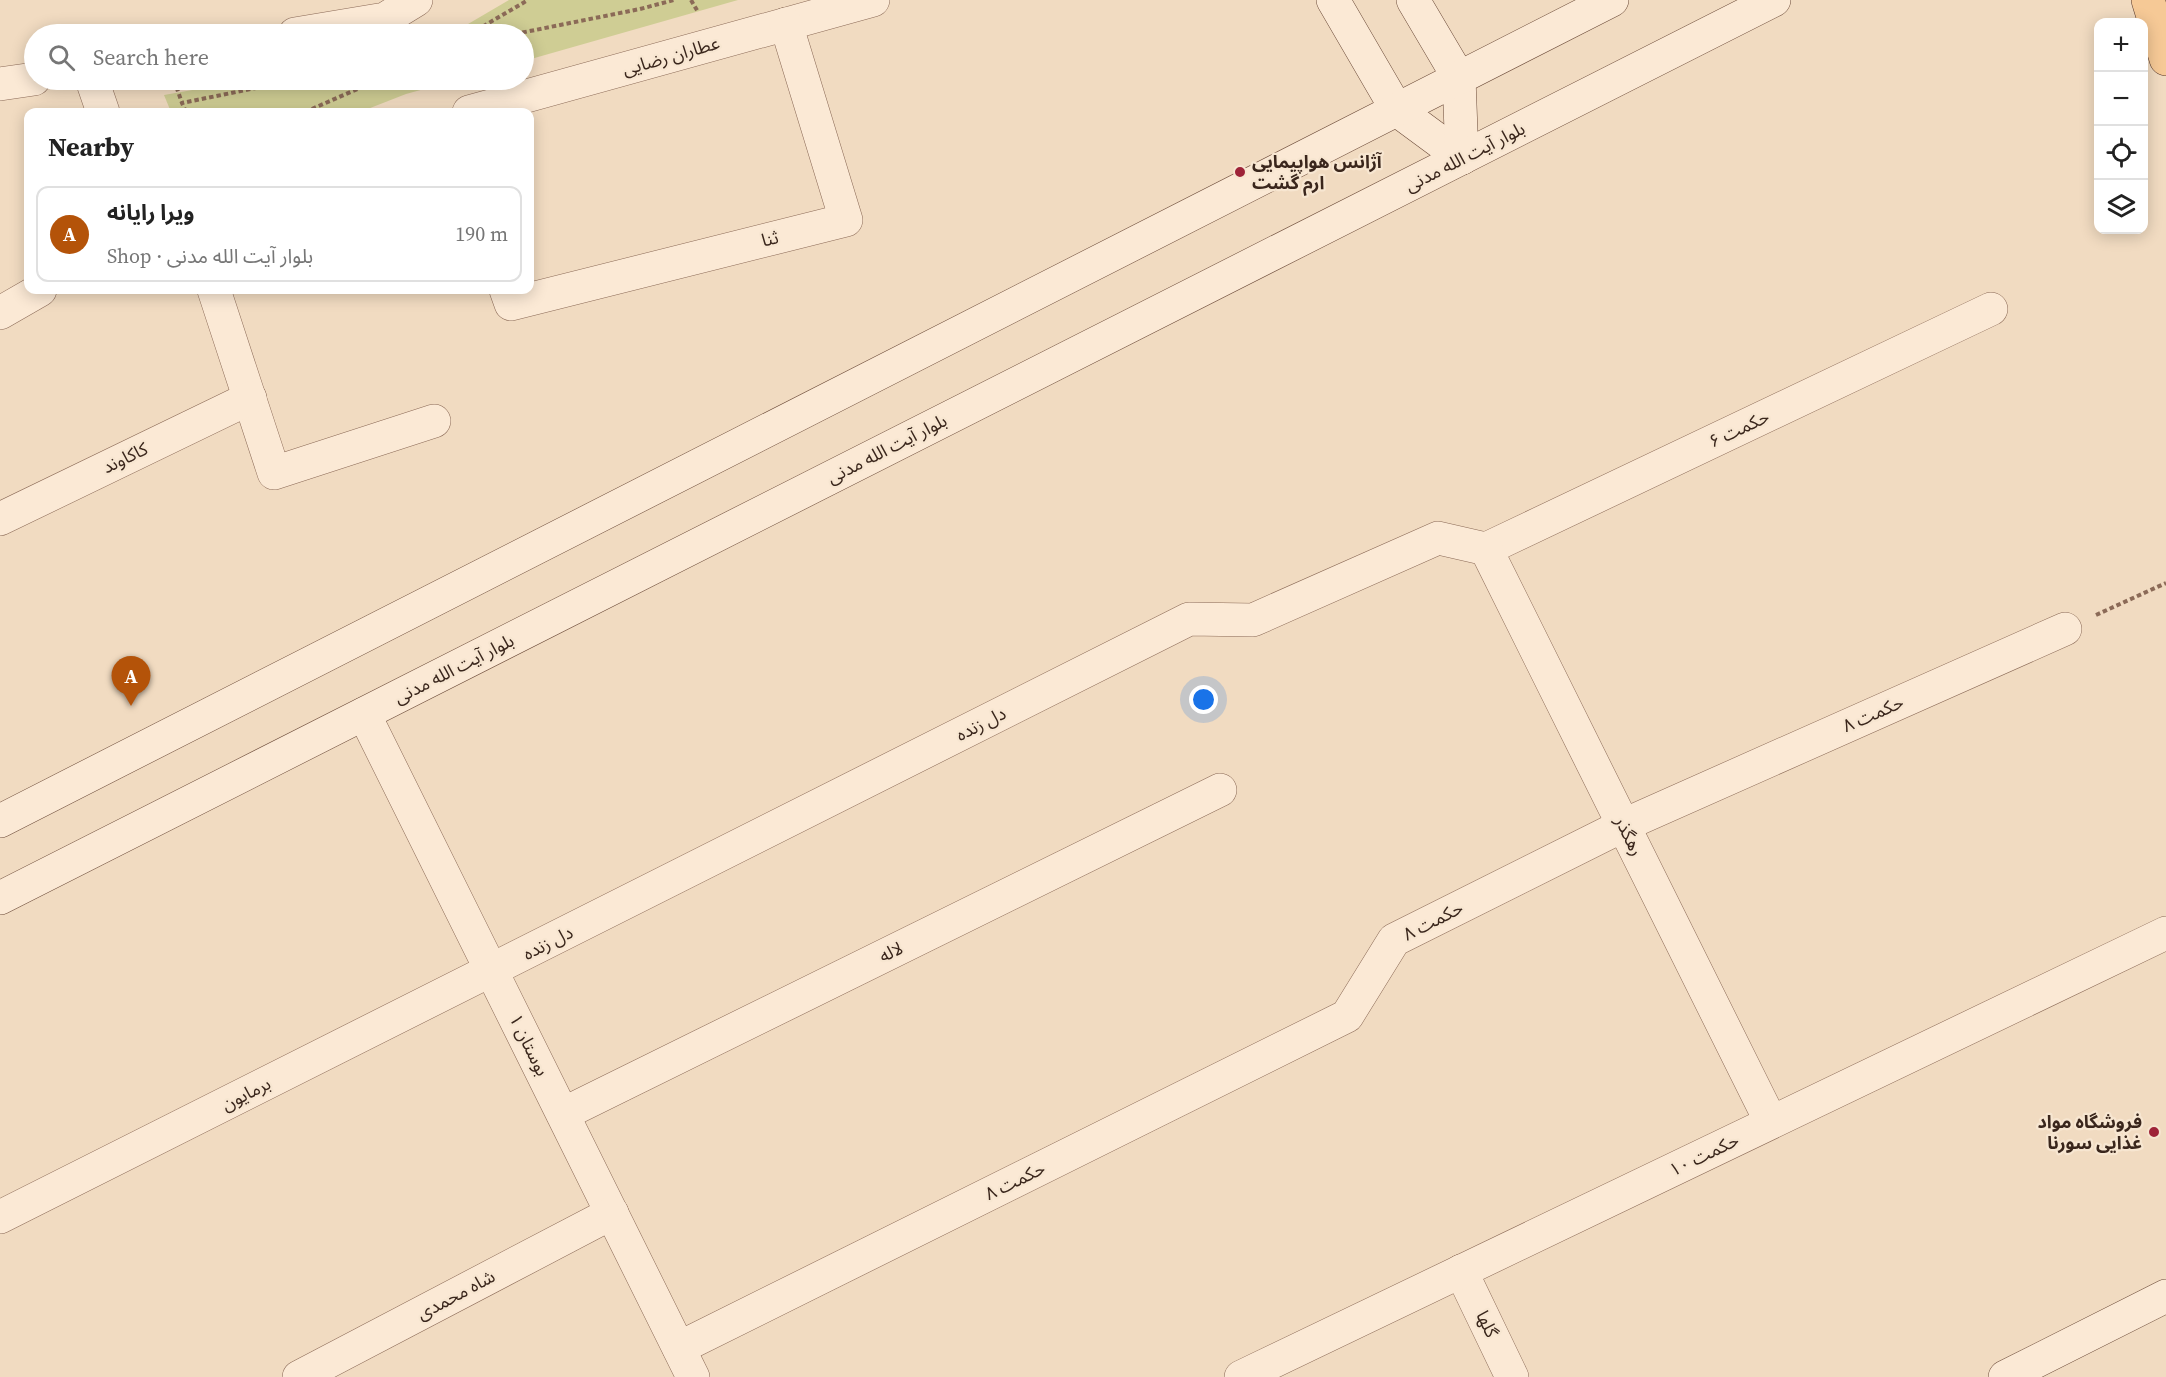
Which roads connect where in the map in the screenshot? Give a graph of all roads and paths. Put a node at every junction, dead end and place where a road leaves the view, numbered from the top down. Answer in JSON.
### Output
{"nodes":[{"id":1,"x":416,"y":0,"type":"edge"},
{"id":2,"x":528,"y":0,"type":"edge"},
{"id":3,"x":674,"y":0,"type":"edge"},
{"id":4,"x":873,"y":0,"type":"edge"},
{"id":5,"x":1333,"y":0,"type":"edge"},
{"id":6,"x":1413,"y":0,"type":"edge"},
{"id":7,"x":1612,"y":0,"type":"edge"},
{"id":8,"x":1774,"y":0,"type":"edge"},
{"id":9,"x":2148,"y":0,"type":"edge"},
{"id":10,"x":355,"y":24,"type":"edge"},
{"id":11,"x":487,"y":24,"type":"edge"},
{"id":12,"x":786,"y":24,"type":"junction"},
{"id":13,"x":534,"y":30,"type":"edge"},
{"id":14,"x":2163,"y":34,"type":"edge"},
{"id":15,"x":1458,"y":78,"type":"junction"},
{"id":16,"x":24,"y":80,"type":"edge"},
{"id":17,"x":0,"y":84,"type":"edge"},
{"id":18,"x":95,"y":90,"type":"edge"},
{"id":19,"x":177,"y":90,"type":"edge"},
{"id":20,"x":245,"y":90,"type":"edge"},
{"id":21,"x":355,"y":90,"type":"edge"},
{"id":22,"x":182,"y":103,"type":"junction"},
{"id":23,"x":102,"y":108,"type":"edge"},
{"id":24,"x":184,"y":108,"type":"edge"},
{"id":25,"x":313,"y":108,"type":"edge"},
{"id":26,"x":483,"y":108,"type":"edge"},
{"id":27,"x":1397,"y":110,"type":"junction"},
{"id":28,"x":1462,"y":158,"type":"junction"},
{"id":29,"x":33,"y":294,"type":"edge"},
{"id":30,"x":215,"y":294,"type":"edge"},
{"id":31,"x":507,"y":294,"type":"edge"},
{"id":32,"x":1991,"y":309,"type":"dead end"},
{"id":33,"x":0,"y":314,"type":"edge"},
{"id":34,"x":250,"y":398,"type":"junction"},
{"id":35,"x":434,"y":421,"type":"dead end"},
{"id":36,"x":0,"y":519,"type":"edge"},
{"id":37,"x":1486,"y":549,"type":"junction"},
{"id":38,"x":2166,"y":583,"type":"edge"},
{"id":39,"x":2065,"y":629,"type":"joint"},
{"id":40,"x":364,"y":714,"type":"junction"},
{"id":41,"x":1220,"y":790,"type":"dead end"},
{"id":42,"x":0,"y":821,"type":"edge"},
{"id":43,"x":1624,"y":825,"type":"junction"},
{"id":44,"x":0,"y":898,"type":"edge"},
{"id":45,"x":2166,"y":933,"type":"edge"},
{"id":46,"x":492,"y":971,"type":"junction"},
{"id":47,"x":563,"y":1114,"type":"junction"},
{"id":48,"x":1772,"y":1122,"type":"junction"},
{"id":49,"x":612,"y":1213,"type":"junction"},
{"id":50,"x":0,"y":1217,"type":"edge"},
{"id":51,"x":1461,"y":1271,"type":"junction"},
{"id":52,"x":2166,"y":1296,"type":"edge"},
{"id":53,"x":679,"y":1348,"type":"junction"},
{"id":54,"x":299,"y":1377,"type":"edge"},
{"id":55,"x":693,"y":1377,"type":"edge"},
{"id":56,"x":1241,"y":1377,"type":"edge"},
{"id":57,"x":1512,"y":1377,"type":"edge"},
{"id":58,"x":2005,"y":1377,"type":"edge"}],
"edges":[{"from":1,"to":10,"type":"street"},
{"from":2,"to":11,"type":"path"},
{"from":3,"to":13,"type":"path"},
{"from":4,"to":12,"type":"street","name":"عطاران رضایی"},
{"from":5,"to":27,"type":"street"},
{"from":6,"to":15,"type":"street"},
{"from":7,"to":15,"type":"street"},
{"from":8,"to":28,"type":"street","name":"بلوار آیت الله مدنی"},
{"from":9,"to":14,"type":"main road"},
{"from":12,"to":26,"type":"street","name":"عطاران رضایی"},
{"from":12,"to":31,"type":"street","name":"ثنا"},
{"from":15,"to":27,"type":"street"},
{"from":15,"to":28,"type":"street"},
{"from":16,"to":17,"type":"street"},
{"from":18,"to":23,"type":"street"},
{"from":19,"to":22,"type":"path"},
{"from":20,"to":22,"type":"path"},
{"from":21,"to":25,"type":"path"},
{"from":22,"to":24,"type":"path"},
{"from":27,"to":28,"type":"street"},
{"from":27,"to":42,"type":"street"},
{"from":28,"to":40,"type":"street","name":"بلوار آیت الله مدنی"},
{"from":29,"to":33,"type":"street"},
{"from":30,"to":34,"type":"street"},
{"from":32,"to":37,"type":"street","name":"حکمت ۶"},
{"from":34,"to":35,"type":"street"},
{"from":34,"to":36,"type":"street","name":"کاکاوند"},
{"from":37,"to":43,"type":"street","name":"رهگذر"},
{"from":37,"to":46,"type":"street","name":"دل زنده"},
{"from":38,"to":39,"type":"path"},
{"from":39,"to":43,"type":"street","name":"حکمت ۸"},
{"from":40,"to":44,"type":"street","name":"بلوار آیت الله مدنی"},
{"from":40,"to":46,"type":"street","name":"بوستان ۱"},
{"from":41,"to":47,"type":"street","name":"لاله"},
{"from":43,"to":48,"type":"street","name":"رهگذر"},
{"from":43,"to":53,"type":"street","name":"حکمت ۸"},
{"from":45,"to":48,"type":"street","name":"حکمت ۱۰"},
{"from":46,"to":47,"type":"street","name":"بوستان ۱"},
{"from":46,"to":50,"type":"street","name":"برمایون"},
{"from":47,"to":49,"type":"street","name":"بوستان ۱"},
{"from":48,"to":51,"type":"street","name":"حکمت ۱۰"},
{"from":49,"to":53,"type":"street","name":"بوستان ۱"},
{"from":49,"to":54,"type":"street","name":"شاه محمدی"},
{"from":51,"to":56,"type":"street","name":"حکمت ۱۰"},
{"from":51,"to":57,"type":"street","name":"گلها"},
{"from":52,"to":58,"type":"street"},
{"from":53,"to":55,"type":"street","name":"بوستان ۱"}]}
